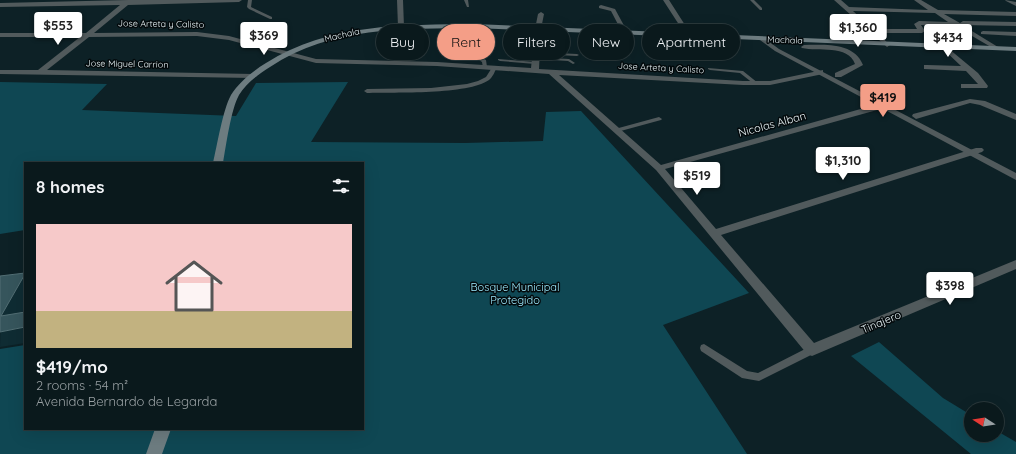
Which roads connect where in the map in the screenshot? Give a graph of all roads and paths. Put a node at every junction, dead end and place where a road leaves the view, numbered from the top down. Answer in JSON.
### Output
{"nodes":[{"id":1,"x":239,"y":0,"type":"edge"},
{"id":2,"x":250,"y":0,"type":"edge"},
{"id":3,"x":400,"y":0,"type":"edge"},
{"id":4,"x":466,"y":0,"type":"edge"},
{"id":5,"x":666,"y":0,"type":"edge"},
{"id":6,"x":752,"y":0,"type":"edge"},
{"id":7,"x":836,"y":0,"type":"edge"},
{"id":8,"x":917,"y":0,"type":"edge"},
{"id":9,"x":1008,"y":0,"type":"edge"},
{"id":10,"x":164,"y":1,"type":"edge"},
{"id":11,"x":128,"y":2,"type":"edge"},
{"id":12,"x":1016,"y":4,"type":"edge"},
{"id":13,"x":0,"y":5,"type":"edge"},
{"id":14,"x":468,"y":6,"type":"dead end"},
{"id":15,"x":601,"y":7,"type":"dead end"},
{"id":16,"x":761,"y":9,"type":"dead end"},
{"id":17,"x":847,"y":10,"type":"junction"},
{"id":18,"x":936,"y":12,"type":"junction"},
{"id":19,"x":541,"y":14,"type":"dead end"},
{"id":20,"x":1016,"y":14,"type":"edge"},
{"id":21,"x":271,"y":18,"type":"dead end"},
{"id":22,"x":960,"y":23,"type":"junction"},
{"id":23,"x":988,"y":23,"type":"junction"},
{"id":24,"x":401,"y":24,"type":"edge"},
{"id":25,"x":539,"y":24,"type":"edge"},
{"id":26,"x":620,"y":24,"type":"edge"},
{"id":27,"x":681,"y":24,"type":"edge"},
{"id":28,"x":1016,"y":24,"type":"edge"},
{"id":29,"x":429,"y":27,"type":"edge"},
{"id":30,"x":503,"y":27,"type":"edge"},
{"id":31,"x":376,"y":29,"type":"edge"},
{"id":32,"x":879,"y":31,"type":"dead end"},
{"id":33,"x":982,"y":33,"type":"dead end"},
{"id":34,"x":88,"y":34,"type":"junction"},
{"id":35,"x":1004,"y":34,"type":"junction"},
{"id":36,"x":1016,"y":34,"type":"edge"},
{"id":37,"x":0,"y":35,"type":"edge"},
{"id":38,"x":740,"y":39,"type":"edge"},
{"id":39,"x":762,"y":40,"type":"junction"},
{"id":40,"x":777,"y":40,"type":"junction"},
{"id":41,"x":887,"y":45,"type":"junction"},
{"id":42,"x":943,"y":46,"type":"junction"},
{"id":43,"x":804,"y":47,"type":"dead end"},
{"id":44,"x":996,"y":48,"type":"junction"},
{"id":45,"x":1016,"y":49,"type":"edge"},
{"id":46,"x":287,"y":53,"type":"junction"},
{"id":47,"x":577,"y":55,"type":"dead end"},
{"id":48,"x":570,"y":56,"type":"edge"},
{"id":49,"x":482,"y":60,"type":"edge"},
{"id":50,"x":500,"y":60,"type":"dead end"},
{"id":51,"x":503,"y":60,"type":"edge"},
{"id":52,"x":536,"y":60,"type":"edge"},
{"id":53,"x":569,"y":60,"type":"edge"},
{"id":54,"x":573,"y":63,"type":"dead end"},
{"id":55,"x":485,"y":67,"type":"junction"},
{"id":56,"x":495,"y":67,"type":"junction"},
{"id":57,"x":927,"y":67,"type":"dead end"},
{"id":58,"x":710,"y":69,"type":"dead end"},
{"id":59,"x":968,"y":69,"type":"junction"},
{"id":60,"x":534,"y":71,"type":"junction"},
{"id":61,"x":0,"y":72,"type":"edge"},
{"id":62,"x":39,"y":72,"type":"junction"},
{"id":63,"x":551,"y":72,"type":"junction"},
{"id":64,"x":820,"y":72,"type":"junction"},
{"id":65,"x":838,"y":75,"type":"junction"},
{"id":66,"x":253,"y":76,"type":"junction"},
{"id":67,"x":756,"y":84,"type":"junction"},
{"id":68,"x":964,"y":86,"type":"dead end"},
{"id":69,"x":367,"y":91,"type":"dead end"},
{"id":70,"x":892,"y":103,"type":"junction"},
{"id":71,"x":882,"y":106,"type":"junction"},
{"id":72,"x":916,"y":116,"type":"junction"},
{"id":73,"x":1016,"y":117,"type":"edge"},
{"id":74,"x":659,"y":119,"type":"dead end"},
{"id":75,"x":617,"y":130,"type":"junction"},
{"id":76,"x":975,"y":151,"type":"junction"},
{"id":77,"x":218,"y":162,"type":"edge"},
{"id":78,"x":659,"y":168,"type":"junction"},
{"id":79,"x":1016,"y":169,"type":"edge"},
{"id":80,"x":1016,"y":177,"type":"edge"},
{"id":81,"x":714,"y":232,"type":"junction"},
{"id":82,"x":1016,"y":264,"type":"edge"},
{"id":83,"x":704,"y":348,"type":"dead end"},
{"id":84,"x":812,"y":350,"type":"junction"},
{"id":85,"x":163,"y":430,"type":"edge"},
{"id":86,"x":154,"y":454,"type":"edge"}],
"edges":[{"from":1,"to":10,"type":"street"},
{"from":2,"to":21,"type":"lane"},
{"from":3,"to":24,"type":"street"},
{"from":4,"to":14,"type":"lane"},
{"from":5,"to":27,"type":"street"},
{"from":6,"to":16,"type":"lane"},
{"from":7,"to":17,"type":"street"},
{"from":8,"to":18,"type":"street"},
{"from":9,"to":12,"type":"street"},
{"from":10,"to":11,"type":"street"},
{"from":11,"to":13,"type":"street"},
{"from":11,"to":34,"type":"street"},
{"from":15,"to":26,"type":"street"},
{"from":17,"to":18,"type":"street"},
{"from":17,"to":41,"type":"street"},
{"from":18,"to":20,"type":"street"},
{"from":18,"to":22,"type":"street"},
{"from":19,"to":25,"type":"street"},
{"from":22,"to":23,"type":"street"},
{"from":22,"to":32,"type":"street"},
{"from":22,"to":44,"type":"street"},
{"from":23,"to":28,"type":"street"},
{"from":23,"to":35,"type":"street"},
{"from":29,"to":30,"type":"main road","name":"Machala"},
{"from":31,"to":46,"type":"main road","name":"Machala"},
{"from":33,"to":35,"type":"street"},
{"from":34,"to":37,"type":"street","name":"Jose Arteta y Calisto"},
{"from":34,"to":46,"type":"street","name":"Jose Arteta y Calisto"},
{"from":34,"to":62,"type":"street"},
{"from":35,"to":36,"type":"street"},
{"from":38,"to":39,"type":"main road","name":"Machala"},
{"from":39,"to":40,"type":"main road","name":"Machala"},
{"from":39,"to":64,"type":"street"},
{"from":40,"to":41,"type":"main road","name":"Machala"},
{"from":40,"to":65,"type":"street"},
{"from":41,"to":42,"type":"main road","name":"Machala"},
{"from":42,"to":44,"type":"main road","name":"Machala"},
{"from":42,"to":59,"type":"street"},
{"from":43,"to":65,"type":"street"},
{"from":44,"to":45,"type":"main road","name":"Machala"},
{"from":46,"to":55,"type":"street","name":"Jose Arteta y Calisto"},
{"from":46,"to":66,"type":"main road","name":"Machala"},
{"from":47,"to":48,"type":"lane"},
{"from":49,"to":55,"type":"lane"},
{"from":50,"to":51,"type":"lane"},
{"from":52,"to":60,"type":"street"},
{"from":53,"to":54,"type":"lane"},
{"from":55,"to":56,"type":"street","name":"Jose Arteta y Calisto"},
{"from":56,"to":60,"type":"street","name":"Jose Arteta y Calisto"},
{"from":56,"to":69,"type":"lane"},
{"from":57,"to":59,"type":"street"},
{"from":58,"to":67,"type":"lane"},
{"from":59,"to":68,"type":"street"},
{"from":60,"to":63,"type":"street","name":"Jose Arteta y Calisto"},
{"from":61,"to":62,"type":"street","name":"Jose Miguel Carrion"},
{"from":62,"to":66,"type":"street","name":"Jose Miguel Carrion"},
{"from":63,"to":67,"type":"street","name":"Jose Arteta y Calisto"},
{"from":63,"to":75,"type":"street"},
{"from":64,"to":67,"type":"street","name":"Jose Arteta y Calisto"},
{"from":64,"to":71,"type":"street"},
{"from":65,"to":70,"type":"street"},
{"from":66,"to":77,"type":"main road","name":"Machala"},
{"from":70,"to":71,"type":"street","name":"Nicolas Alban"},
{"from":70,"to":72,"type":"street"},
{"from":71,"to":76,"type":"street"},
{"from":71,"to":78,"type":"street","name":"Nicolas Alban"},
{"from":72,"to":73,"type":"street"},
{"from":72,"to":76,"type":"street"},
{"from":74,"to":75,"type":"lane"},
{"from":75,"to":78,"type":"street"},
{"from":76,"to":79,"type":"street"},
{"from":76,"to":80,"type":"street"},
{"from":76,"to":81,"type":"street"},
{"from":78,"to":81,"type":"street"},
{"from":81,"to":84,"type":"street"},
{"from":82,"to":84,"type":"street","name":"Tinajero"},
{"from":83,"to":84,"type":"lane"},
{"from":85,"to":86,"type":"main road"}]}
